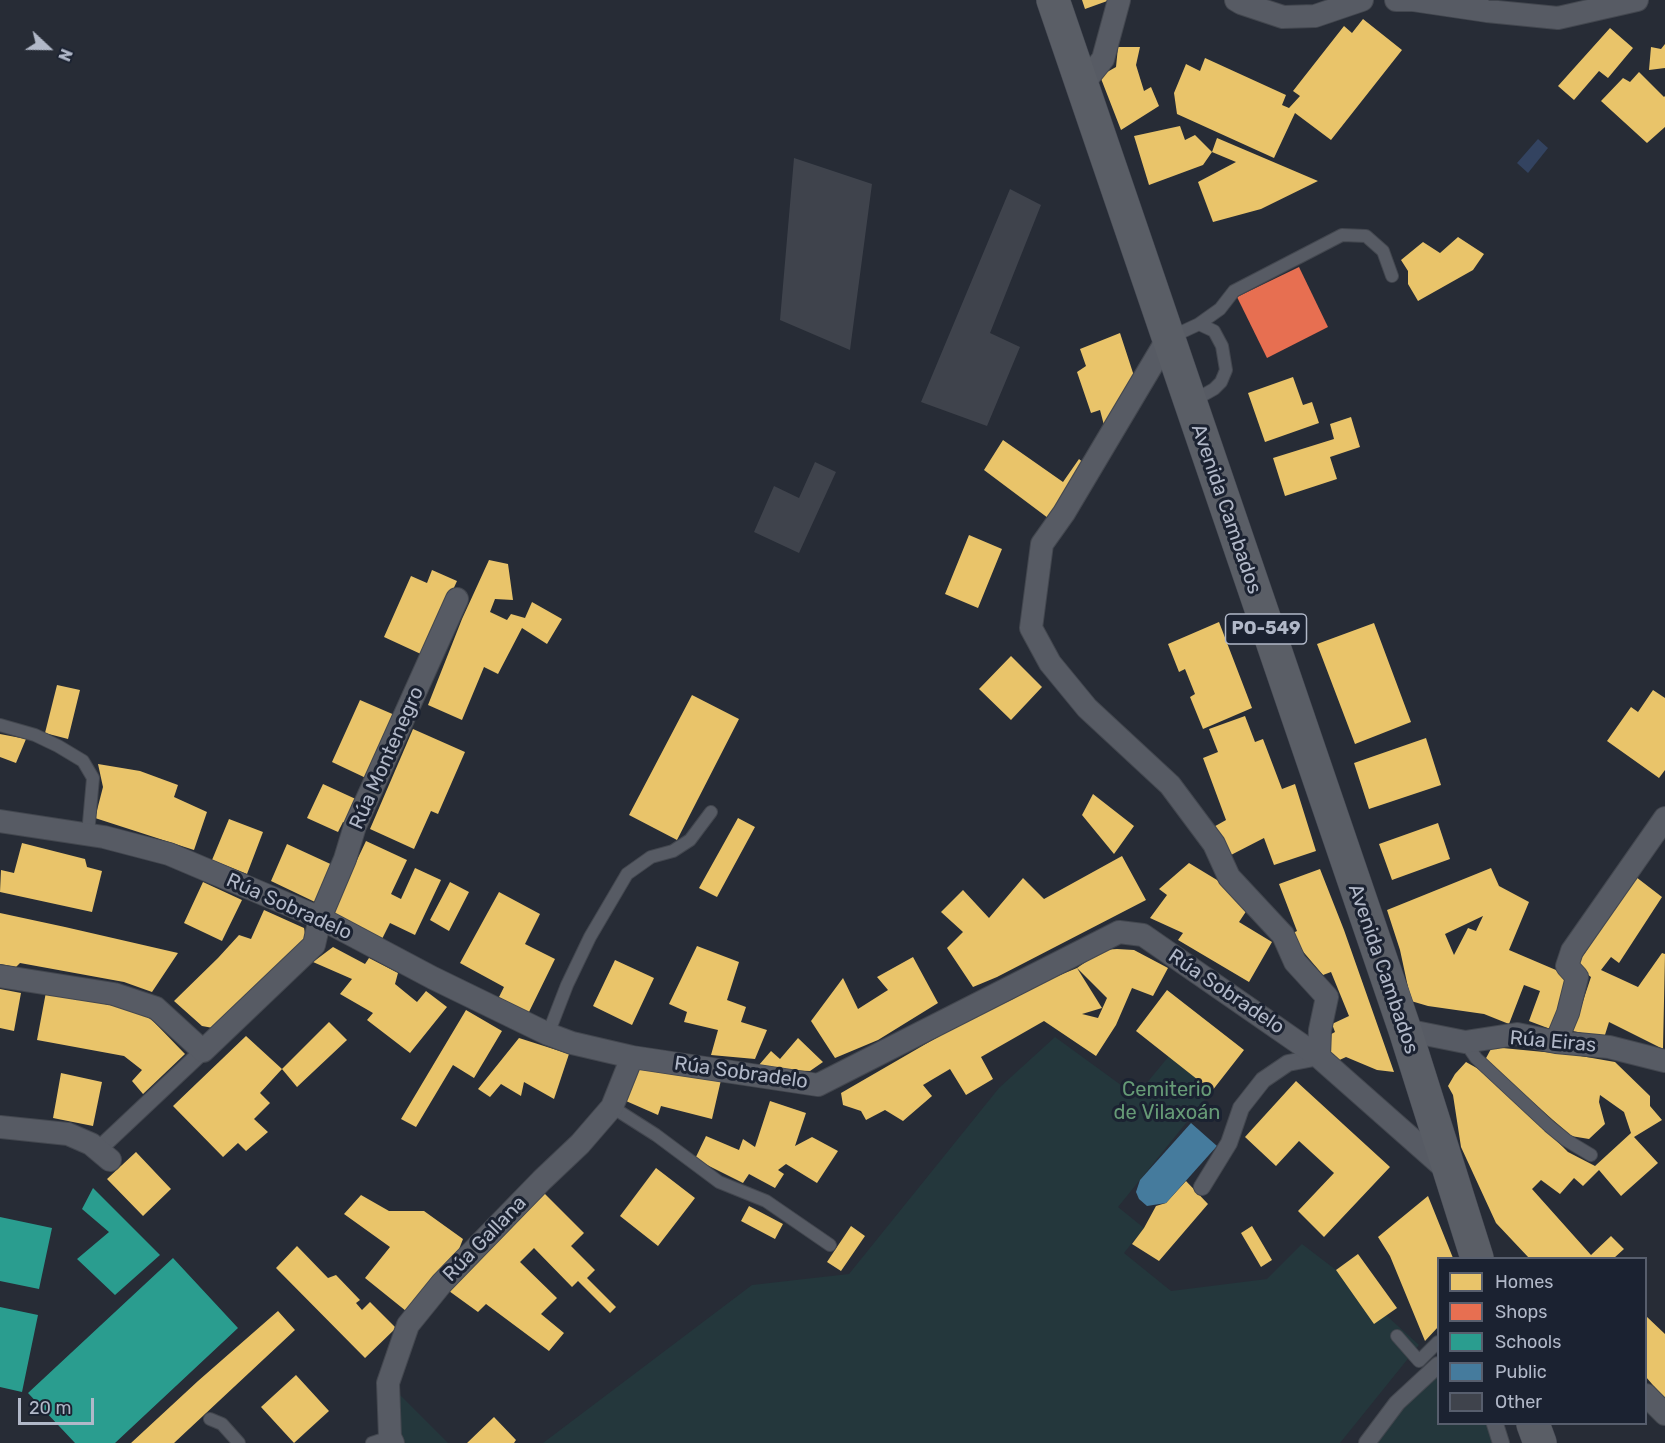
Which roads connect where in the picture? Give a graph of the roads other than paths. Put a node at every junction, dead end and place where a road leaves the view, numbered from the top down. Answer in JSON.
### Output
{"nodes":[{"id":1,"x":1053,"y":0,"type":"edge"},
{"id":2,"x":1119,"y":0,"type":"edge"},
{"id":3,"x":1236,"y":0,"type":"edge"},
{"id":4,"x":1362,"y":0,"type":"edge"},
{"id":5,"x":1396,"y":0,"type":"edge"},
{"id":6,"x":1636,"y":0,"type":"edge"},
{"id":7,"x":1082,"y":85,"type":"junction"},
{"id":8,"x":1392,"y":276,"type":"dead end"},
{"id":9,"x":1199,"y":324,"type":"junction"},
{"id":10,"x":1168,"y":338,"type":"junction"},
{"id":11,"x":1190,"y":403,"type":"junction"},
{"id":12,"x":458,"y":599,"type":"dead end"},
{"id":13,"x":0,"y":725,"type":"edge"},
{"id":14,"x":711,"y":812,"type":"dead end"},
{"id":15,"x":1665,"y":818,"type":"edge"},
{"id":16,"x":0,"y":821,"type":"edge"},
{"id":17,"x":88,"y":834,"type":"junction"},
{"id":18,"x":320,"y":918,"type":"junction"},
{"id":19,"x":0,"y":975,"type":"edge"},
{"id":20,"x":1405,"y":1030,"type":"junction"},
{"id":21,"x":548,"y":1034,"type":"junction"},
{"id":22,"x":1465,"y":1042,"type":"junction"},
{"id":23,"x":1556,"y":1042,"type":"junction"},
{"id":24,"x":203,"y":1051,"type":"junction"},
{"id":25,"x":632,"y":1057,"type":"junction"},
{"id":26,"x":1319,"y":1057,"type":"junction"},
{"id":27,"x":1665,"y":1061,"type":"edge"},
{"id":28,"x":612,"y":1107,"type":"junction"},
{"id":29,"x":0,"y":1127,"type":"edge"},
{"id":30,"x":104,"y":1155,"type":"joint"},
{"id":31,"x":1591,"y":1155,"type":"dead end"},
{"id":32,"x":1448,"y":1171,"type":"junction"},
{"id":33,"x":1202,"y":1187,"type":"dead end"},
{"id":34,"x":830,"y":1245,"type":"dead end"},
{"id":35,"x":1477,"y":1257,"type":"edge"},
{"id":36,"x":1397,"y":1336,"type":"dead end"},
{"id":37,"x":1437,"y":1343,"type":"edge"},
{"id":38,"x":1437,"y":1366,"type":"edge"},
{"id":39,"x":1647,"y":1396,"type":"edge"},
{"id":40,"x":1665,"y":1414,"type":"edge"},
{"id":41,"x":210,"y":1419,"type":"dead end"},
{"id":42,"x":1495,"y":1425,"type":"edge"},
{"id":43,"x":1533,"y":1425,"type":"edge"},
{"id":44,"x":385,"y":1441,"type":"edge"},
{"id":45,"x":239,"y":1443,"type":"edge"},
{"id":46,"x":1367,"y":1443,"type":"edge"},
{"id":47,"x":1501,"y":1443,"type":"edge"},
{"id":48,"x":1540,"y":1443,"type":"edge"}],
"edges":[{"from":1,"to":7,"type":"main road","name":"Avenida Cambados","number":"PO-549"},
{"from":2,"to":7,"type":"street"},
{"from":3,"to":4,"type":"street"},
{"from":5,"to":6,"type":"street"},
{"from":7,"to":10,"type":"main road","name":"Avenida Cambados","number":"PO-549"},
{"from":8,"to":9,"type":"lane"},
{"from":9,"to":10,"type":"lane"},
{"from":9,"to":11,"type":"lane"},
{"from":10,"to":11,"type":"main road","name":"Avenida Cambados","number":"PO-549"},
{"from":10,"to":26,"type":"street"},
{"from":11,"to":20,"type":"main road","name":"Avenida Cambados","number":"PO-549"},
{"from":12,"to":18,"type":"street","name":"Rúa Montenegro"},
{"from":13,"to":17,"type":"lane"},
{"from":14,"to":21,"type":"lane"},
{"from":15,"to":23,"type":"street"},
{"from":16,"to":17,"type":"street","name":"Rúa Sobradelo"},
{"from":17,"to":18,"type":"street","name":"Rúa Sobradelo"},
{"from":18,"to":21,"type":"street","name":"Rúa Sobradelo"},
{"from":18,"to":24,"type":"street","name":"Rúa Montenegro"},
{"from":19,"to":24,"type":"street"},
{"from":20,"to":22,"type":"street","name":"Rúa Eiras"},
{"from":20,"to":32,"type":"main road","name":"Avenida Cambados","number":"PO-549"},
{"from":21,"to":25,"type":"street","name":"Rúa Sobradelo"},
{"from":22,"to":23,"type":"street","name":"Rúa Eiras"},
{"from":22,"to":31,"type":"lane"},
{"from":23,"to":27,"type":"street","name":"Rúa Eiras"},
{"from":24,"to":30,"type":"street"},
{"from":25,"to":26,"type":"street","name":"Rúa Sobradelo"},
{"from":25,"to":28,"type":"street","name":"Rúa Gallana"},
{"from":26,"to":32,"type":"street","name":"Rúa Sobradelo"},
{"from":26,"to":33,"type":"street"},
{"from":28,"to":34,"type":"lane"},
{"from":28,"to":44,"type":"street","name":"Rúa Gallana"},
{"from":29,"to":30,"type":"street"},
{"from":32,"to":35,"type":"main road","name":"Avenida Cambados","number":"PO-549"},
{"from":36,"to":37,"type":"lane"},
{"from":38,"to":46,"type":"street"},
{"from":39,"to":40,"type":"street"},
{"from":41,"to":45,"type":"lane"},
{"from":42,"to":47,"type":"street"},
{"from":43,"to":48,"type":"main road"}]}
